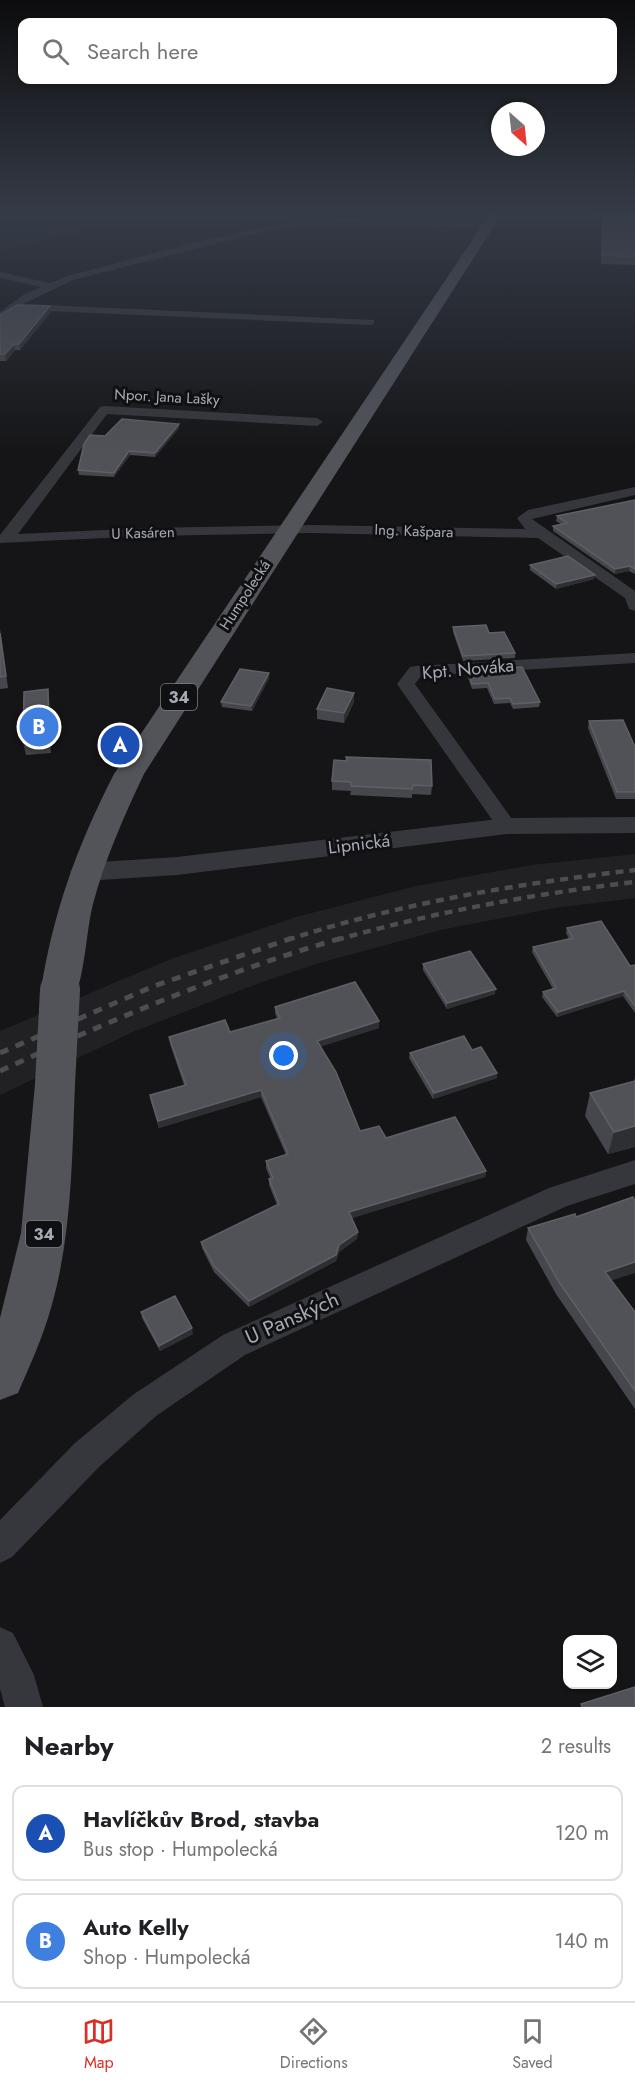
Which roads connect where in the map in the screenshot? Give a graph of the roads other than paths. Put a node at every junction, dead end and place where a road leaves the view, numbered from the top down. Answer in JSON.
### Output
{"nodes":[{"id":1,"x":34,"y":295,"type":"edge"},
{"id":2,"x":443,"y":295,"type":"edge"},
{"id":3,"x":14,"y":306,"type":"junction"},
{"id":4,"x":0,"y":317,"type":"edge"},
{"id":5,"x":370,"y":322,"type":"dead end"},
{"id":6,"x":317,"y":422,"type":"dead end"},
{"id":7,"x":635,"y":491,"type":"edge"},
{"id":8,"x":287,"y":530,"type":"junction"},
{"id":9,"x":541,"y":534,"type":"junction"},
{"id":10,"x":4,"y":539,"type":"edge"},
{"id":11,"x":634,"y":599,"type":"edge"},
{"id":12,"x":635,"y":658,"type":"edge"},
{"id":13,"x":635,"y":825,"type":"edge"},
{"id":14,"x":507,"y":826,"type":"junction"},
{"id":15,"x":84,"y":872,"type":"junction"},
{"id":16,"x":635,"y":1172,"type":"edge"},
{"id":17,"x":0,"y":1376,"type":"edge"},
{"id":18,"x":0,"y":1545,"type":"edge"},
{"id":19,"x":0,"y":1646,"type":"edge"},
{"id":20,"x":24,"y":1707,"type":"edge"}],
"edges":[{"from":1,"to":3,"type":"street"},
{"from":2,"to":8,"type":"main road","name":"Humpolecká","number":"34"},
{"from":3,"to":4,"type":"street"},
{"from":3,"to":5,"type":"street"},
{"from":6,"to":10,"type":"street","name":"Npor. Jana Lašky"},
{"from":7,"to":9,"type":"street"},
{"from":8,"to":9,"type":"street","name":"Ing. Kašpara"},
{"from":8,"to":10,"type":"street","name":"U Kasáren"},
{"from":8,"to":15,"type":"main road","name":"Humpolecká","number":"34"},
{"from":9,"to":11,"type":"street"},
{"from":12,"to":14,"type":"street","name":"Kpt. Nováka"},
{"from":13,"to":14,"type":"street","name":"Lipnická"},
{"from":14,"to":15,"type":"street","name":"Lipnická"},
{"from":15,"to":17,"type":"main road","name":"Humpolecká","number":"34","bridge":true},
{"from":16,"to":18,"type":"street","name":"U Panských"},
{"from":19,"to":20,"type":"street"}]}
